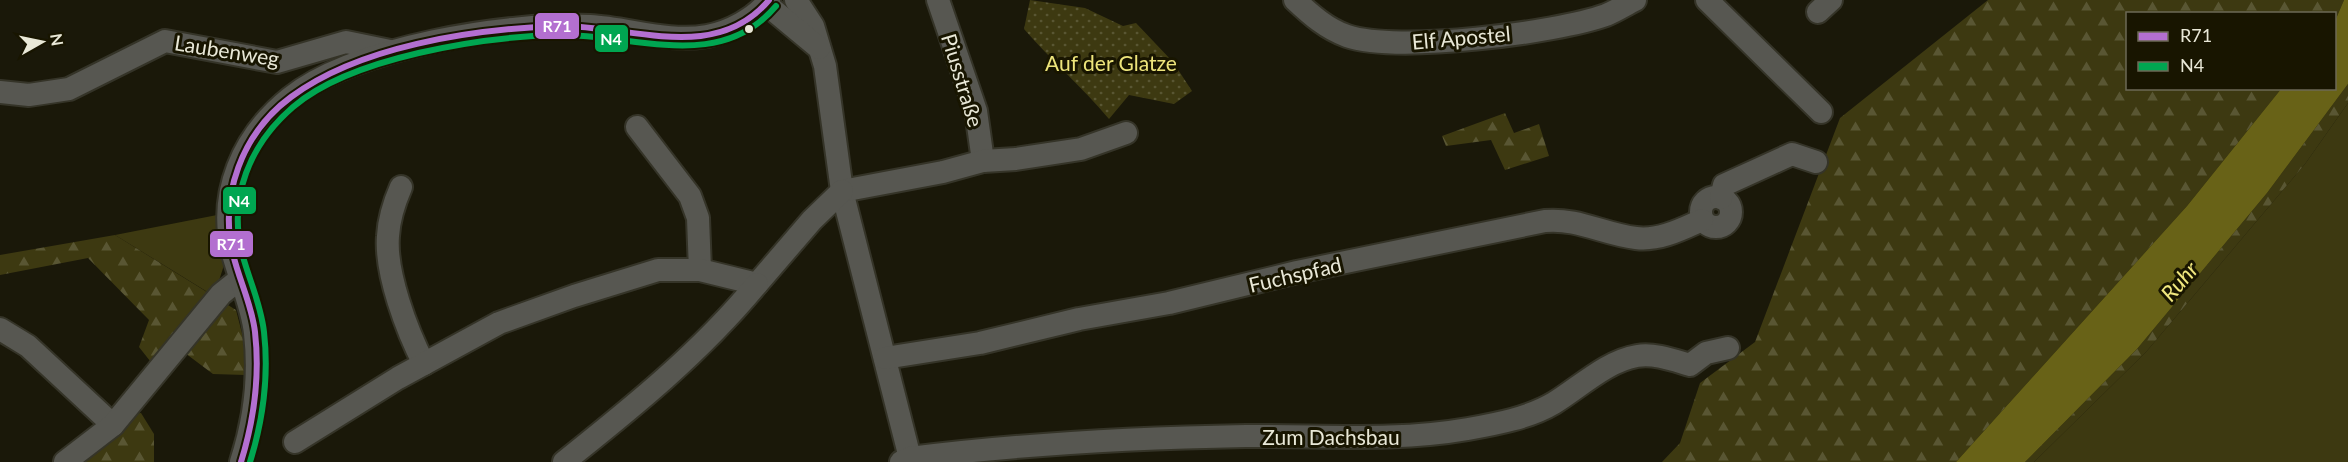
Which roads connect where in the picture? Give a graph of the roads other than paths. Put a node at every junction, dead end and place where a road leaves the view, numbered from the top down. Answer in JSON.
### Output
{"nodes":[{"id":1,"x":796,"y":0,"type":"edge"},
{"id":2,"x":938,"y":0,"type":"edge"},
{"id":3,"x":1295,"y":0,"type":"edge"},
{"id":4,"x":1635,"y":0,"type":"edge"},
{"id":5,"x":1707,"y":0,"type":"edge"},
{"id":6,"x":768,"y":2,"type":"edge"},
{"id":7,"x":819,"y":48,"type":"junction"},
{"id":8,"x":392,"y":51,"type":"junction"},
{"id":9,"x":0,"y":92,"type":"edge"},
{"id":10,"x":1821,"y":112,"type":"dead end"},
{"id":11,"x":637,"y":127,"type":"dead end"},
{"id":12,"x":1126,"y":133,"type":"dead end"},
{"id":13,"x":983,"y":161,"type":"junction"},
{"id":14,"x":1816,"y":162,"type":"dead end"},
{"id":15,"x":401,"y":187,"type":"dead end"},
{"id":16,"x":842,"y":191,"type":"junction"},
{"id":17,"x":700,"y":270,"type":"junction"},
{"id":18,"x":241,"y":278,"type":"junction"},
{"id":19,"x":756,"y":284,"type":"junction"},
{"id":20,"x":0,"y":329,"type":"edge"},
{"id":21,"x":1728,"y":348,"type":"dead end"},
{"id":22,"x":885,"y":358,"type":"junction"},
{"id":23,"x":424,"y":364,"type":"junction"},
{"id":24,"x":113,"y":425,"type":"junction"},
{"id":25,"x":295,"y":442,"type":"dead end"},
{"id":26,"x":908,"y":461,"type":"edge"},
{"id":27,"x":65,"y":462,"type":"edge"},
{"id":28,"x":241,"y":462,"type":"edge"},
{"id":29,"x":564,"y":462,"type":"edge"}],
"edges":[{"from":1,"to":7,"type":"street"},
{"from":2,"to":13,"type":"street","name":"Piusstraße"},
{"from":3,"to":4,"type":"street","name":"Elf Apostel"},
{"from":5,"to":10,"type":"street"},
{"from":6,"to":7,"type":"street"},
{"from":6,"to":8,"type":"street"},
{"from":7,"to":16,"type":"street"},
{"from":8,"to":9,"type":"street","name":"Laubenweg"},
{"from":8,"to":18,"type":"street"},
{"from":11,"to":17,"type":"street"},
{"from":12,"to":13,"type":"street"},
{"from":13,"to":16,"type":"street"},
{"from":14,"to":22,"type":"street","name":"Fuchspfad"},
{"from":15,"to":23,"type":"street"},
{"from":16,"to":19,"type":"street"},
{"from":16,"to":22,"type":"street"},
{"from":17,"to":19,"type":"street"},
{"from":17,"to":23,"type":"street"},
{"from":18,"to":24,"type":"street"},
{"from":18,"to":28,"type":"street"},
{"from":19,"to":29,"type":"street"},
{"from":20,"to":24,"type":"street"},
{"from":21,"to":26,"type":"street","name":"Zum Dachsbau"},
{"from":22,"to":26,"type":"street"},
{"from":23,"to":25,"type":"street"},
{"from":24,"to":27,"type":"street"}]}
